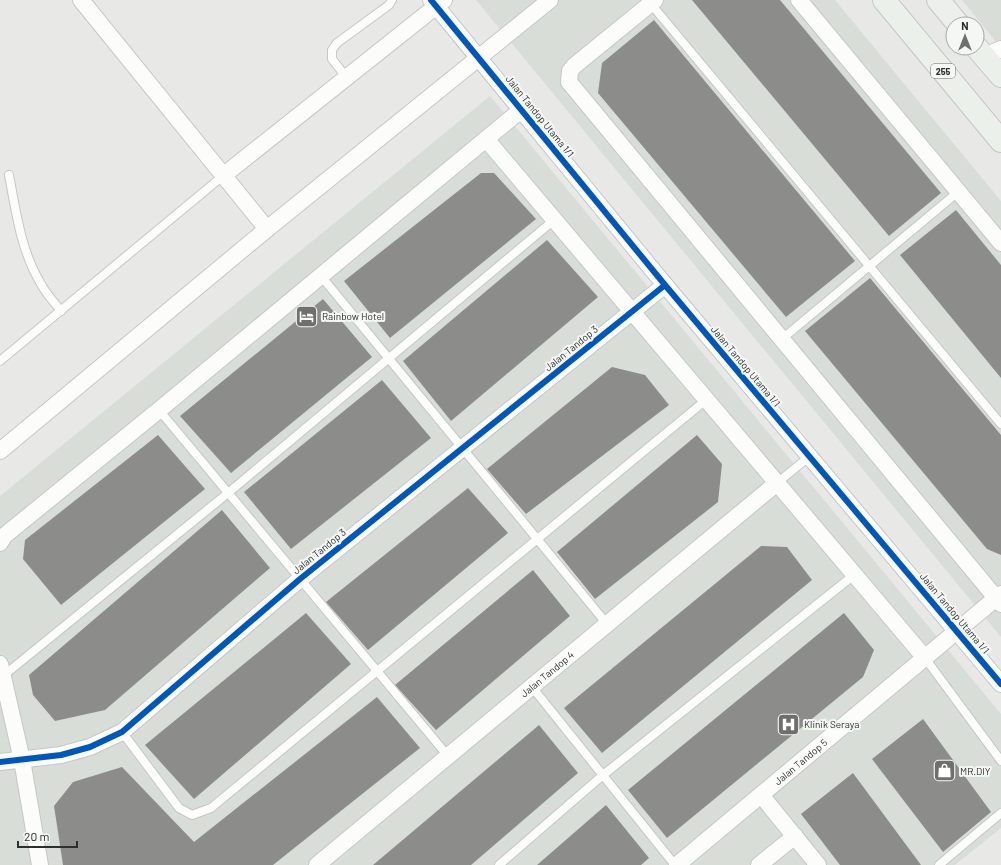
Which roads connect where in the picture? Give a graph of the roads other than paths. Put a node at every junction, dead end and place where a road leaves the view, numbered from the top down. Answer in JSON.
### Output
{"nodes":[{"id":1,"x":81,"y":0,"type":"edge"},
{"id":2,"x":392,"y":0,"type":"edge"},
{"id":3,"x":550,"y":0,"type":"edge"},
{"id":4,"x":799,"y":0,"type":"edge"},
{"id":5,"x":884,"y":0,"type":"edge"},
{"id":6,"x":938,"y":0,"type":"edge"},
{"id":7,"x":437,"y":2,"type":"edge"},
{"id":8,"x":653,"y":2,"type":"edge"},
{"id":9,"x":951,"y":16,"type":"edge"},
{"id":10,"x":987,"y":51,"type":"edge"},
{"id":11,"x":479,"y":58,"type":"junction"},
{"id":12,"x":1001,"y":76,"type":"edge"},
{"id":13,"x":347,"y":78,"type":"junction"},
{"id":14,"x":521,"y":110,"type":"junction"},
{"id":15,"x":486,"y":139,"type":"junction"},
{"id":16,"x":1001,"y":141,"type":"edge"},
{"id":17,"x":9,"y":175,"type":"dead end"},
{"id":18,"x":224,"y":175,"type":"junction"},
{"id":19,"x":958,"y":192,"type":"junction"},
{"id":20,"x":554,"y":220,"type":"junction"},
{"id":21,"x":267,"y":229,"type":"junction"},
{"id":22,"x":1001,"y":243,"type":"edge"},
{"id":23,"x":870,"y":266,"type":"junction"},
{"id":24,"x":321,"y":276,"type":"junction"},
{"id":25,"x":665,"y":285,"type":"junction"},
{"id":26,"x":61,"y":311,"type":"junction"},
{"id":27,"x":632,"y":312,"type":"junction"},
{"id":28,"x":782,"y":340,"type":"junction"},
{"id":29,"x":389,"y":359,"type":"junction"},
{"id":30,"x":0,"y":361,"type":"edge"},
{"id":31,"x":706,"y":400,"type":"junction"},
{"id":32,"x":159,"y":410,"type":"junction"},
{"id":33,"x":1001,"y":424,"type":"edge"},
{"id":34,"x":462,"y":448,"type":"junction"},
{"id":35,"x":0,"y":451,"type":"edge"},
{"id":36,"x":810,"y":456,"type":"junction"},
{"id":37,"x":777,"y":483,"type":"junction"},
{"id":38,"x":228,"y":493,"type":"junction"},
{"id":39,"x":537,"y":539,"type":"junction"},
{"id":40,"x":0,"y":543,"type":"edge"},
{"id":41,"x":854,"y":574,"type":"junction"},
{"id":42,"x":300,"y":579,"type":"junction"},
{"id":43,"x":999,"y":599,"type":"edge"},
{"id":44,"x":607,"y":624,"type":"junction"},
{"id":45,"x":958,"y":631,"type":"junction"},
{"id":46,"x":925,"y":658,"type":"junction"},
{"id":47,"x":1,"y":670,"type":"edge"},
{"id":48,"x":376,"y":671,"type":"junction"},
{"id":49,"x":1001,"y":684,"type":"edge"},
{"id":50,"x":532,"y":688,"type":"junction"},
{"id":51,"x":122,"y":732,"type":"junction"},
{"id":52,"x":448,"y":756,"type":"junction"},
{"id":53,"x":22,"y":760,"type":"junction"},
{"id":54,"x":1001,"y":761,"type":"edge"},
{"id":55,"x":0,"y":762,"type":"edge"},
{"id":56,"x":603,"y":775,"type":"junction"},
{"id":57,"x":761,"y":795,"type":"junction"},
{"id":58,"x":1001,"y":814,"type":"edge"},
{"id":59,"x":795,"y":836,"type":"junction"},
{"id":60,"x":40,"y":865,"type":"edge"},
{"id":61,"x":317,"y":865,"type":"edge"},
{"id":62,"x":499,"y":865,"type":"edge"},
{"id":63,"x":676,"y":865,"type":"edge"},
{"id":64,"x":759,"y":865,"type":"edge"},
{"id":65,"x":818,"y":865,"type":"edge"},
{"id":66,"x":939,"y":865,"type":"edge"}],
"edges":[{"from":1,"to":18,"type":"street"},
{"from":2,"to":13,"type":"lane"},
{"from":3,"to":11,"type":"street"},
{"from":4,"to":19,"type":"street"},
{"from":5,"to":16,"type":"main road","number":"255"},
{"from":6,"to":9,"type":"main road"},
{"from":7,"to":11,"type":"street","name":"Jalan Tandop Utama 1/1"},
{"from":7,"to":13,"type":"street"},
{"from":8,"to":23,"type":"lane"},
{"from":8,"to":28,"type":"street"},
{"from":10,"to":12,"type":"main road"},
{"from":11,"to":14,"type":"street","name":"Jalan Tandop Utama 1/1"},
{"from":11,"to":21,"type":"street"},
{"from":13,"to":18,"type":"street"},
{"from":14,"to":15,"type":"street"},
{"from":14,"to":25,"type":"street","name":"Jalan Tandop Utama 1/1"},
{"from":15,"to":20,"type":"street"},
{"from":15,"to":24,"type":"street"},
{"from":17,"to":26,"type":"lane"},
{"from":18,"to":21,"type":"street"},
{"from":18,"to":26,"type":"lane"},
{"from":19,"to":22,"type":"street"},
{"from":19,"to":23,"type":"lane"},
{"from":20,"to":27,"type":"street"},
{"from":20,"to":29,"type":"lane"},
{"from":21,"to":35,"type":"street"},
{"from":23,"to":28,"type":"lane"},
{"from":23,"to":33,"type":"lane"},
{"from":24,"to":29,"type":"lane"},
{"from":24,"to":32,"type":"street"},
{"from":25,"to":27,"type":"street","name":"Jalan Tandop 3"},
{"from":25,"to":36,"type":"street","name":"Jalan Tandop Utama 1/1"},
{"from":26,"to":30,"type":"lane"},
{"from":27,"to":31,"type":"street"},
{"from":27,"to":34,"type":"street","name":"Jalan Tandop 3"},
{"from":28,"to":43,"type":"street"},
{"from":29,"to":34,"type":"lane"},
{"from":29,"to":38,"type":"lane"},
{"from":31,"to":37,"type":"street"},
{"from":31,"to":39,"type":"lane"},
{"from":32,"to":38,"type":"lane"},
{"from":32,"to":40,"type":"street"},
{"from":34,"to":39,"type":"lane"},
{"from":34,"to":42,"type":"street","name":"Jalan Tandop 3"},
{"from":36,"to":37,"type":"lane"},
{"from":36,"to":45,"type":"street","name":"Jalan Tandop Utama 1/1"},
{"from":37,"to":41,"type":"street"},
{"from":37,"to":44,"type":"street","name":"Jalan Tandop 4"},
{"from":38,"to":42,"type":"lane"},
{"from":38,"to":47,"type":"lane"},
{"from":39,"to":44,"type":"lane"},
{"from":39,"to":48,"type":"lane"},
{"from":41,"to":46,"type":"street"},
{"from":41,"to":56,"type":"lane"},
{"from":42,"to":48,"type":"lane"},
{"from":42,"to":51,"type":"street","name":"Jalan Tandop 3"},
{"from":43,"to":45,"type":"street","name":"Jalan Tandop 5"},
{"from":44,"to":50,"type":"street","name":"Jalan Tandop 4"},
{"from":45,"to":46,"type":"street","name":"Jalan Tandop 5"},
{"from":45,"to":49,"type":"street","name":"Jalan Tandop Utama 1/1"},
{"from":46,"to":54,"type":"lane"},
{"from":46,"to":57,"type":"street","name":"Jalan Tandop 5"},
{"from":47,"to":53,"type":"street"},
{"from":48,"to":51,"type":"lane"},
{"from":48,"to":52,"type":"lane"},
{"from":50,"to":52,"type":"street","name":"Jalan Tandop 4"},
{"from":50,"to":56,"type":"lane"},
{"from":51,"to":53,"type":"street","name":"Jalan Tandop 3"},
{"from":52,"to":61,"type":"street","name":"Jalan Tandop 4"},
{"from":53,"to":55,"type":"street","name":"Jalan Tandop 3"},
{"from":53,"to":60,"type":"street"},
{"from":56,"to":62,"type":"lane"},
{"from":56,"to":63,"type":"lane"},
{"from":57,"to":59,"type":"street"},
{"from":57,"to":63,"type":"street","name":"Jalan Tandop 5"},
{"from":58,"to":66,"type":"lane"},
{"from":59,"to":64,"type":"street"},
{"from":59,"to":65,"type":"street"}]}
